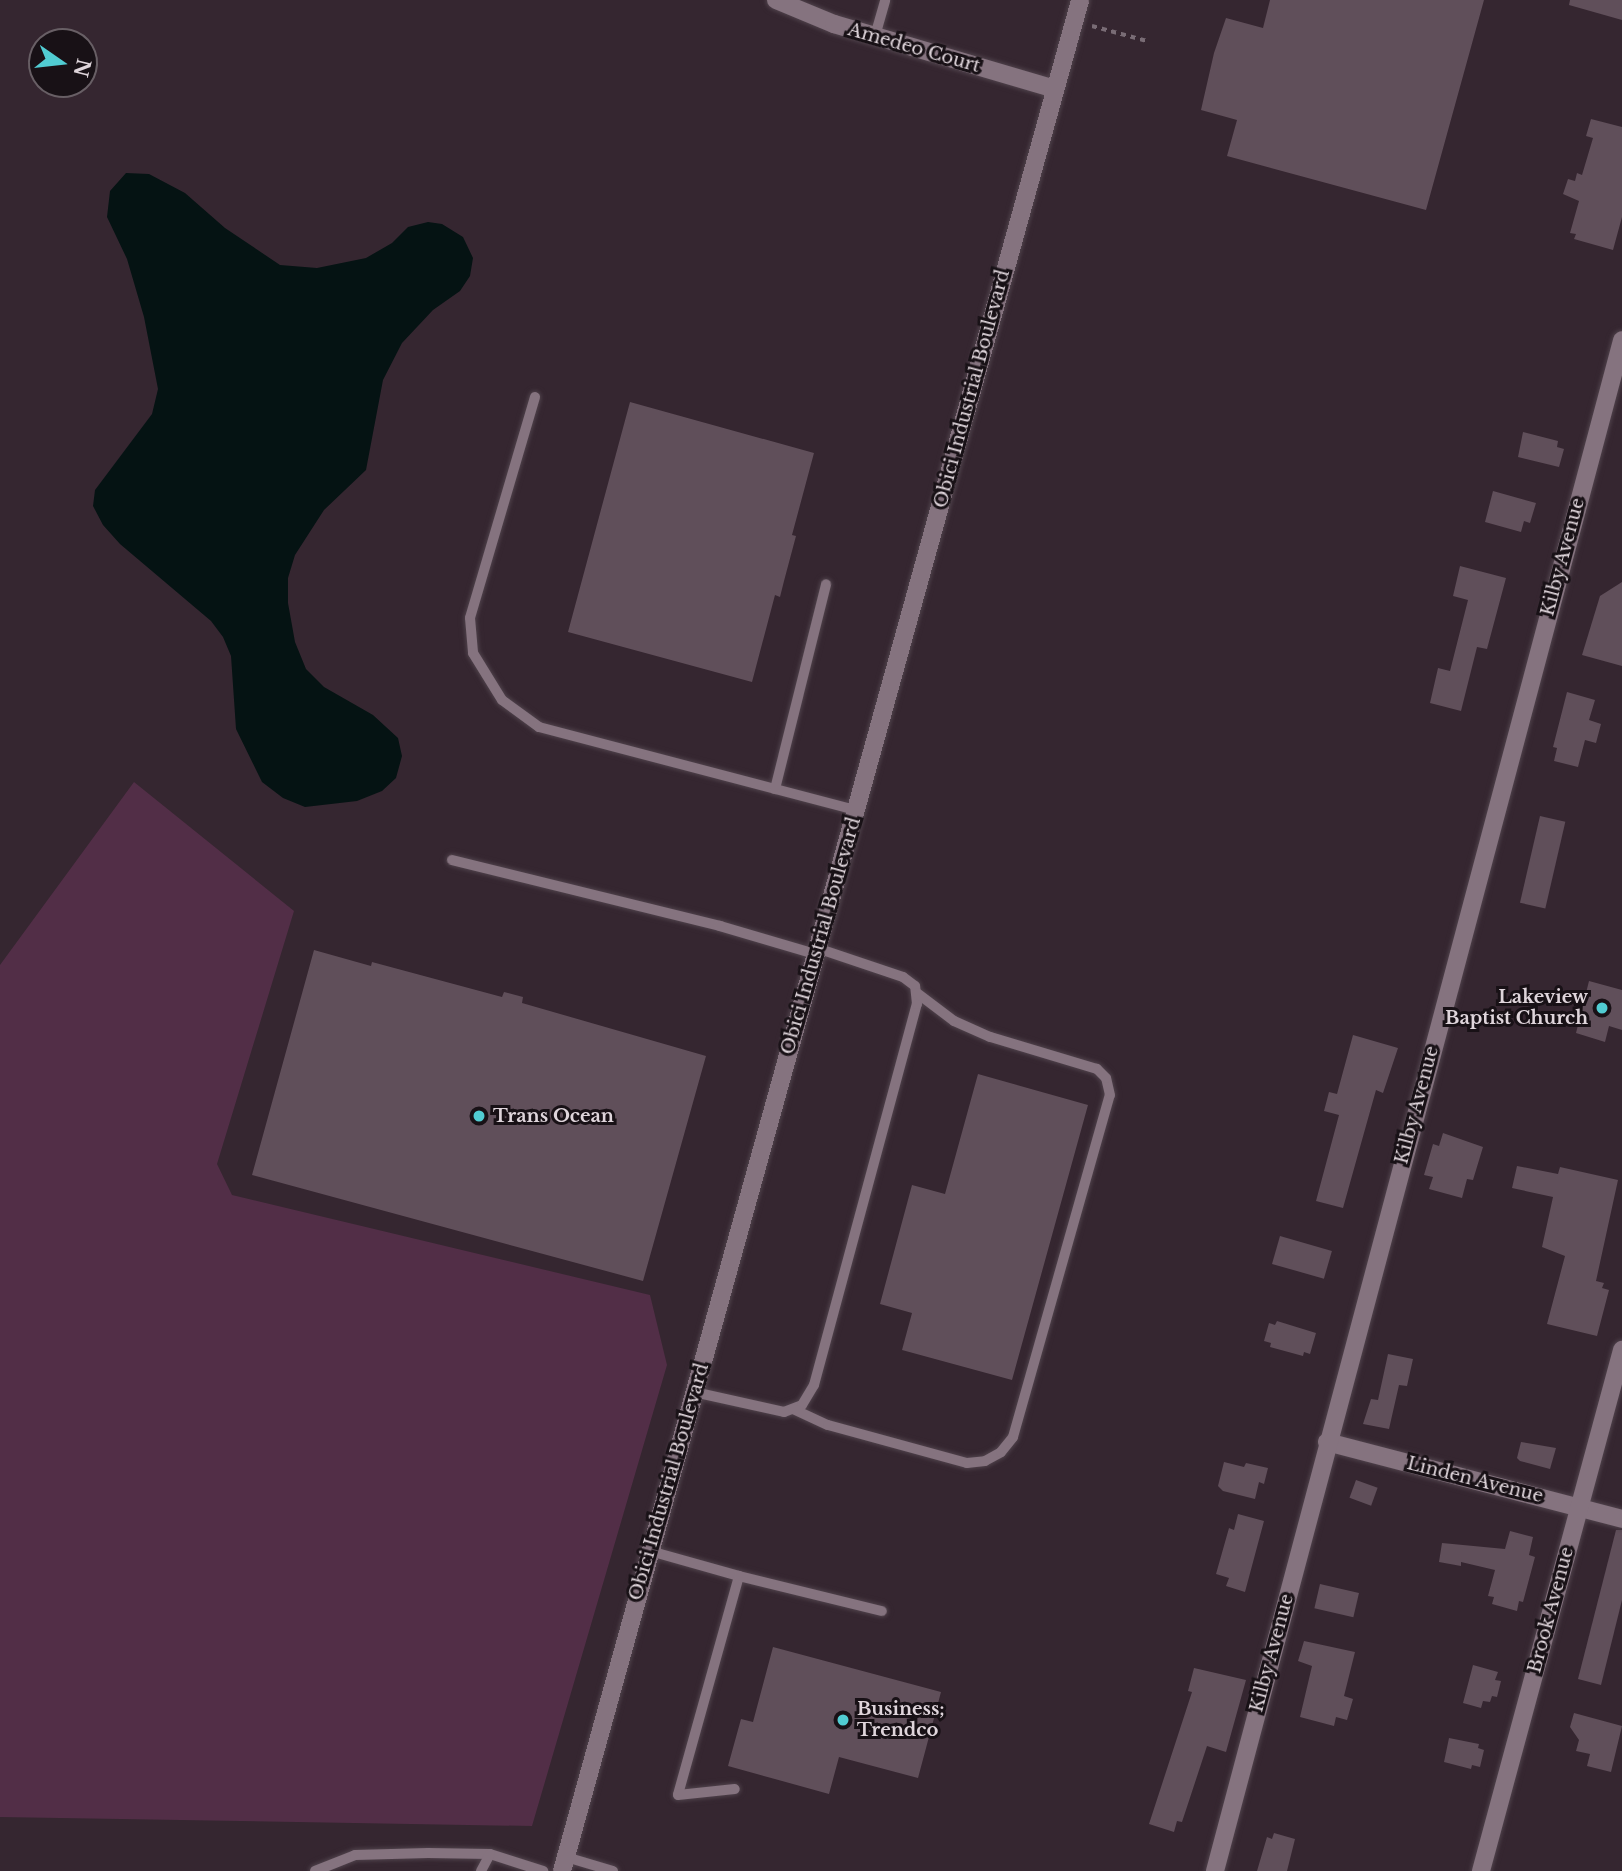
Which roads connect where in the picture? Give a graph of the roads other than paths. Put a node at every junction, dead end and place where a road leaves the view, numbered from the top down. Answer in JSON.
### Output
{"nodes":[{"id":1,"x":776,"y":0,"type":"edge"},
{"id":2,"x":885,"y":0,"type":"edge"},
{"id":3,"x":1080,"y":0,"type":"edge"},
{"id":4,"x":876,"y":36,"type":"junction"},
{"id":5,"x":1055,"y":89,"type":"junction"},
{"id":6,"x":1622,"y":340,"type":"edge"},
{"id":7,"x":535,"y":397,"type":"dead end"},
{"id":8,"x":1604,"y":408,"type":"junction"},
{"id":9,"x":1622,"y":413,"type":"edge"},
{"id":10,"x":827,"y":584,"type":"dead end"},
{"id":11,"x":775,"y":789,"type":"junction"},
{"id":12,"x":856,"y":810,"type":"junction"},
{"id":13,"x":452,"y":860,"type":"dead end"},
{"id":14,"x":816,"y":951,"type":"junction"},
{"id":15,"x":917,"y":993,"type":"junction"},
{"id":16,"x":1622,"y":1350,"type":"edge"},
{"id":17,"x":695,"y":1392,"type":"junction"},
{"id":18,"x":793,"y":1409,"type":"junction"},
{"id":19,"x":1327,"y":1442,"type":"junction"},
{"id":20,"x":1578,"y":1507,"type":"junction"},
{"id":21,"x":1622,"y":1519,"type":"edge"},
{"id":22,"x":650,"y":1551,"type":"junction"},
{"id":23,"x":739,"y":1576,"type":"junction"},
{"id":24,"x":882,"y":1611,"type":"dead end"},
{"id":25,"x":735,"y":1789,"type":"dead end"},
{"id":26,"x":490,"y":1854,"type":"junction"},
{"id":27,"x":564,"y":1864,"type":"edge"},
{"id":28,"x":315,"y":1871,"type":"edge"},
{"id":29,"x":481,"y":1871,"type":"edge"},
{"id":30,"x":543,"y":1871,"type":"edge"},
{"id":31,"x":613,"y":1871,"type":"edge"},
{"id":32,"x":1215,"y":1871,"type":"edge"},
{"id":33,"x":1481,"y":1871,"type":"edge"}],
"edges":[{"from":1,"to":4,"type":"street","name":"Amedeo Court"},
{"from":2,"to":4,"type":"lane"},
{"from":3,"to":5,"type":"street","name":"Obici Industrial Boulevard"},
{"from":4,"to":5,"type":"street","name":"Amedeo Court"},
{"from":5,"to":12,"type":"street","name":"Obici Industrial Boulevard"},
{"from":6,"to":8,"type":"street","name":"Kilby Avenue"},
{"from":7,"to":11,"type":"lane"},
{"from":8,"to":9,"type":"street"},
{"from":8,"to":19,"type":"street","name":"Kilby Avenue"},
{"from":10,"to":11,"type":"lane"},
{"from":11,"to":12,"type":"lane"},
{"from":12,"to":14,"type":"street","name":"Obici Industrial Boulevard"},
{"from":13,"to":14,"type":"lane"},
{"from":14,"to":15,"type":"lane"},
{"from":14,"to":17,"type":"street","name":"Obici Industrial Boulevard"},
{"from":15,"to":18,"type":"lane"},
{"from":15,"to":18,"type":"lane"},
{"from":16,"to":20,"type":"street","name":"Brook Avenue"},
{"from":17,"to":18,"type":"lane"},
{"from":17,"to":22,"type":"street","name":"Obici Industrial Boulevard"},
{"from":19,"to":20,"type":"street","name":"Linden Avenue"},
{"from":19,"to":32,"type":"street","name":"Kilby Avenue"},
{"from":20,"to":21,"type":"street","name":"Linden Avenue"},
{"from":20,"to":33,"type":"street","name":"Brook Avenue"},
{"from":22,"to":23,"type":"lane"},
{"from":22,"to":27,"type":"street","name":"Obici Industrial Boulevard"},
{"from":23,"to":24,"type":"lane"},
{"from":23,"to":25,"type":"lane"},
{"from":26,"to":28,"type":"lane"},
{"from":26,"to":29,"type":"lane"},
{"from":26,"to":30,"type":"lane"},
{"from":27,"to":31,"type":"lane"}]}
